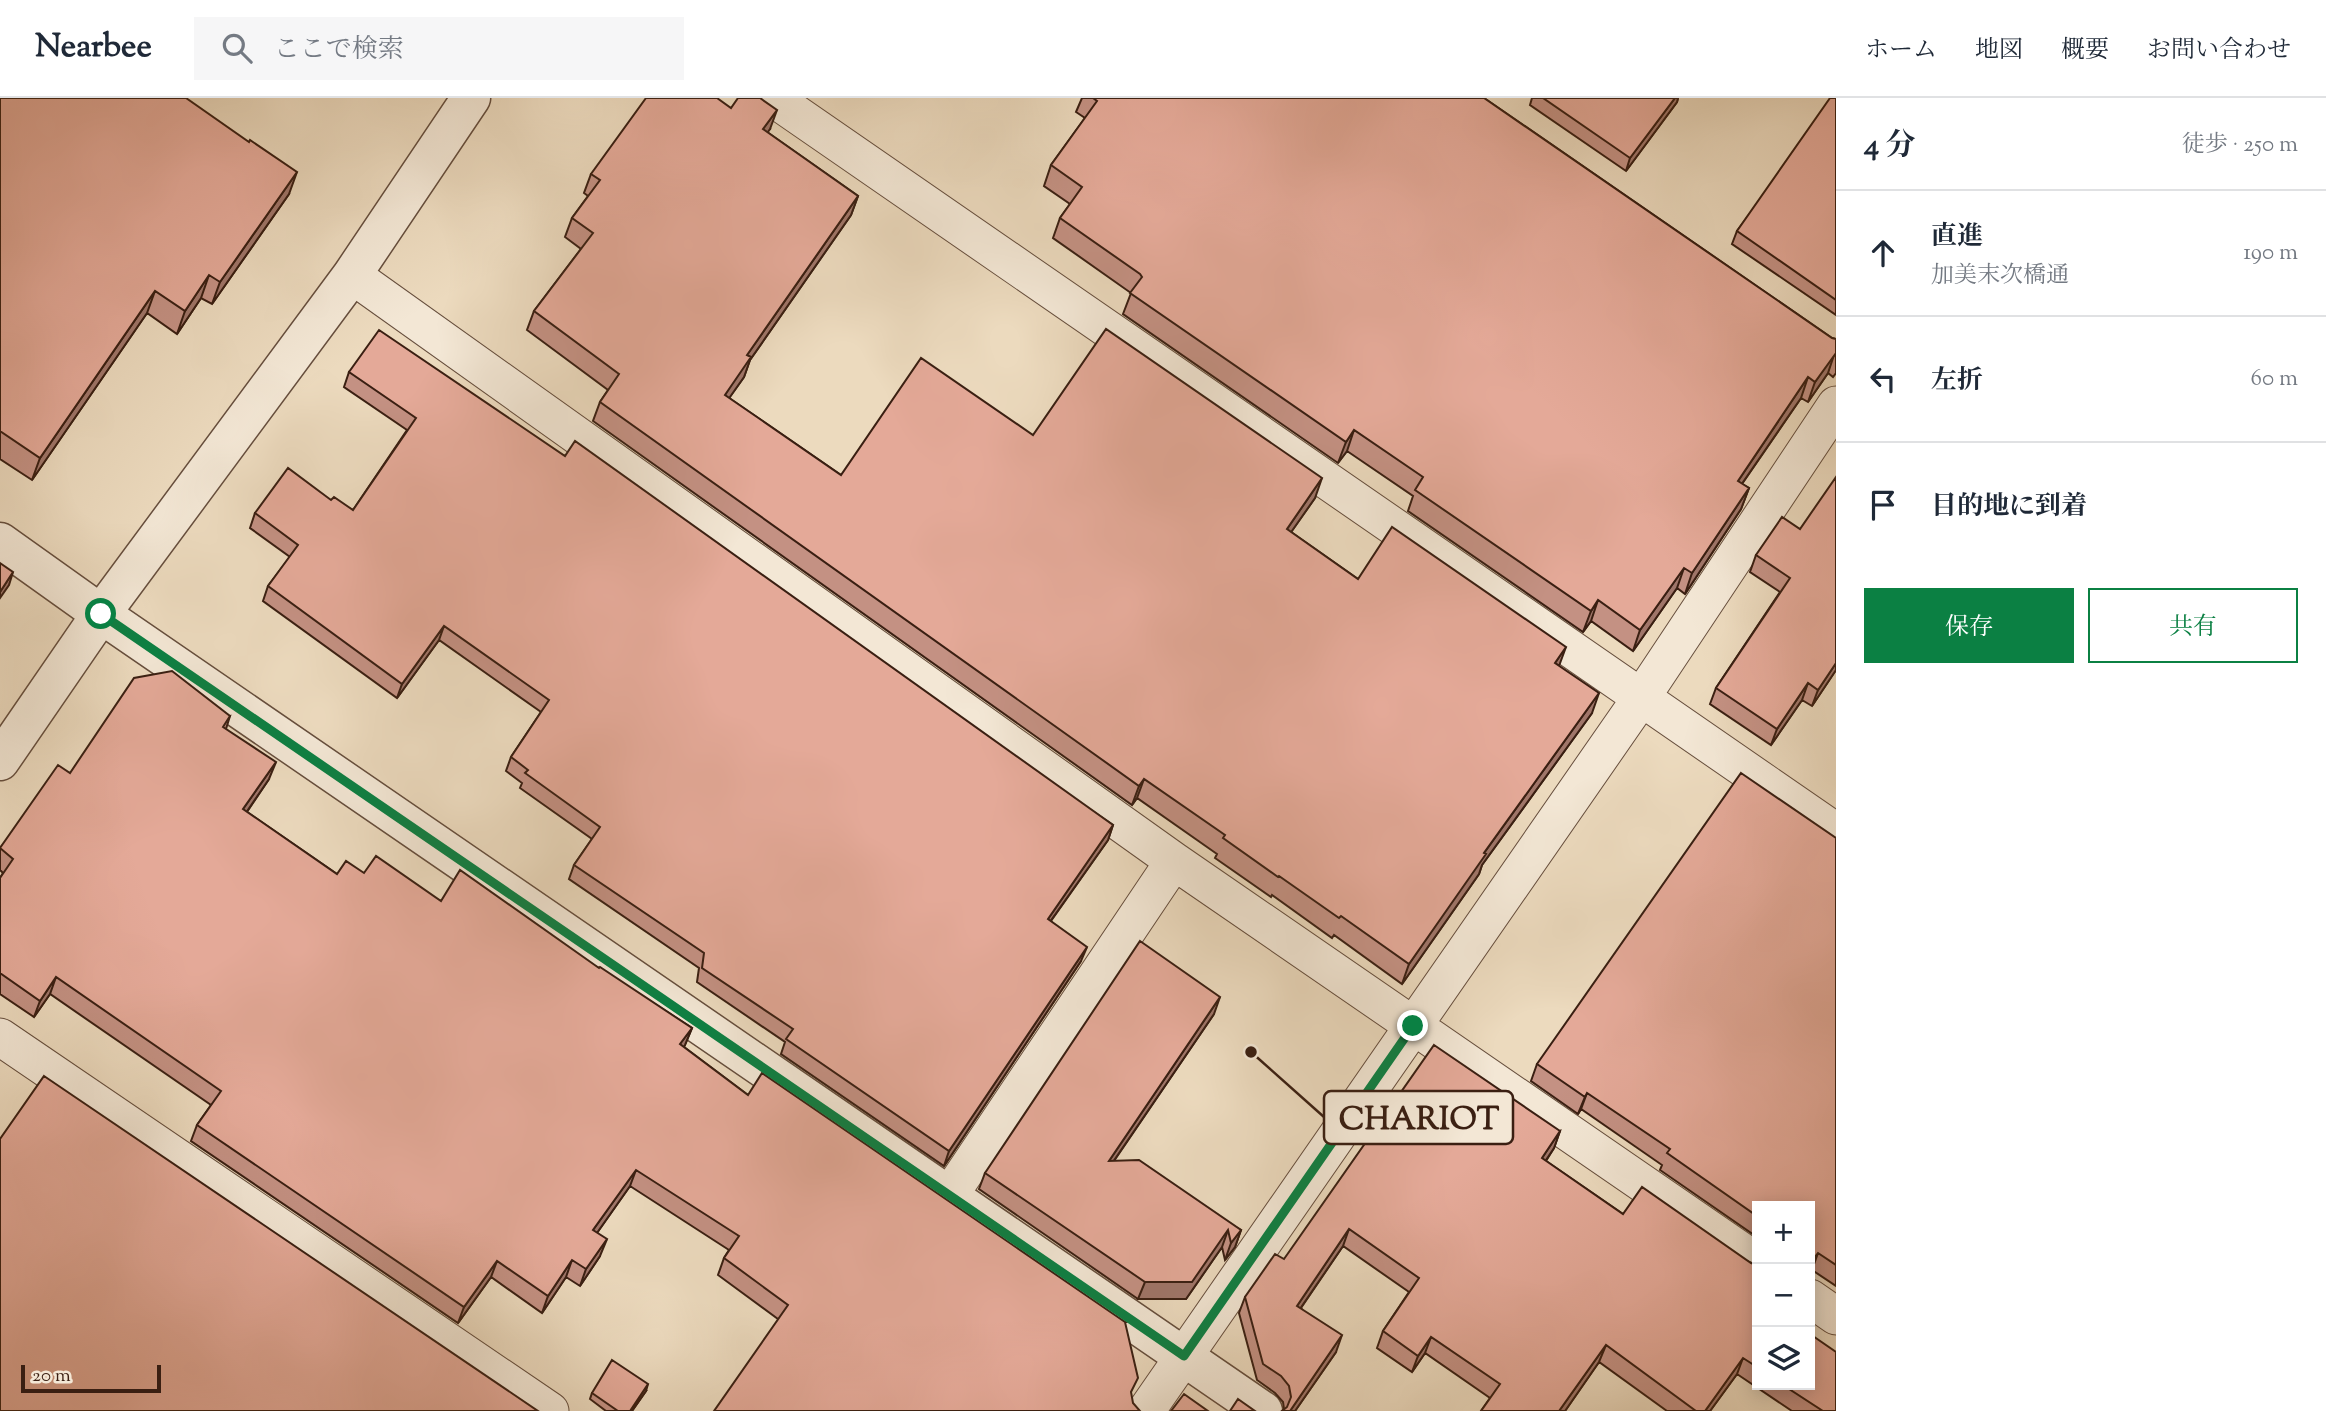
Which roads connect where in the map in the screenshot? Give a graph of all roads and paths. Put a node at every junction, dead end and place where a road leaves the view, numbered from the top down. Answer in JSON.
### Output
{"nodes":[{"id":1,"x":471,"y":98,"type":"edge"},
{"id":2,"x":773,"y":98,"type":"edge"},
{"id":3,"x":352,"y":275,"type":"junction"},
{"id":4,"x":1836,"y":405,"type":"edge"},
{"id":5,"x":0,"y":542,"type":"edge"},
{"id":6,"x":101,"y":614,"type":"junction"},
{"id":7,"x":1641,"y":698,"type":"junction"},
{"id":8,"x":0,"y":761,"type":"edge"},
{"id":9,"x":1836,"y":832,"type":"edge"},
{"id":10,"x":1174,"y":862,"type":"junction"},
{"id":11,"x":1413,"y":1026,"type":"junction"},
{"id":12,"x":0,"y":1037,"type":"edge"},
{"id":13,"x":949,"y":1196,"type":"junction"},
{"id":14,"x":1752,"y":1259,"type":"edge"},
{"id":15,"x":1815,"y":1302,"type":"edge"},
{"id":16,"x":1836,"y":1317,"type":"edge"},
{"id":17,"x":1184,"y":1356,"type":"junction"},
{"id":18,"x":550,"y":1411,"type":"edge"},
{"id":19,"x":1146,"y":1411,"type":"edge"},
{"id":20,"x":1263,"y":1411,"type":"edge"}],
"edges":[{"from":1,"to":3,"type":"street"},
{"from":2,"to":7,"type":"street"},
{"from":3,"to":6,"type":"street"},
{"from":3,"to":10,"type":"street"},
{"from":4,"to":7,"type":"street"},
{"from":5,"to":6,"type":"street"},
{"from":6,"to":8,"type":"street"},
{"from":6,"to":13,"type":"street"},
{"from":7,"to":9,"type":"street"},
{"from":7,"to":11,"type":"street"},
{"from":10,"to":11,"type":"street"},
{"from":10,"to":13,"type":"street"},
{"from":11,"to":14,"type":"street"},
{"from":11,"to":17,"type":"street"},
{"from":12,"to":18,"type":"street"},
{"from":13,"to":17,"type":"street"},
{"from":15,"to":16,"type":"street"},
{"from":17,"to":19,"type":"street"},
{"from":17,"to":20,"type":"street"}]}
